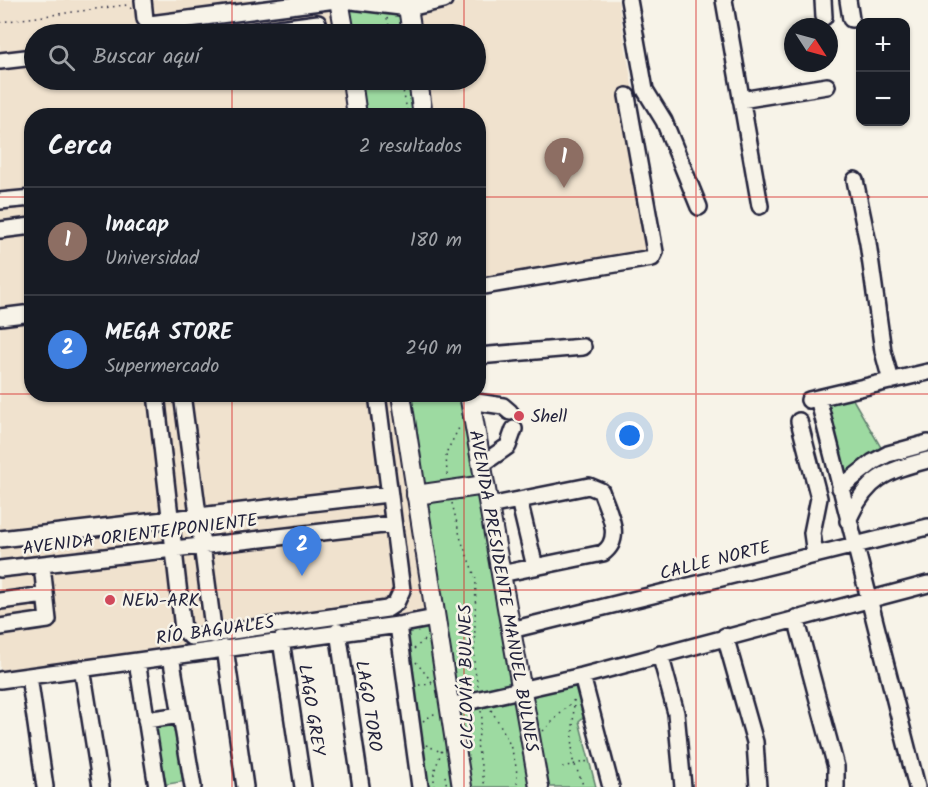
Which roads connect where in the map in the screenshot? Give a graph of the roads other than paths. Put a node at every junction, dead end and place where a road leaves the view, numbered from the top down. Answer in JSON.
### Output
{"nodes":[{"id":1,"x":143,"y":0,"type":"edge"},
{"id":2,"x":339,"y":0,"type":"edge"},
{"id":3,"x":444,"y":0,"type":"edge"},
{"id":4,"x":629,"y":0,"type":"edge"},
{"id":5,"x":724,"y":0,"type":"edge"},
{"id":6,"x":823,"y":0,"type":"edge"},
{"id":7,"x":848,"y":0,"type":"edge"},
{"id":8,"x":408,"y":4,"type":"edge"},
{"id":9,"x":824,"y":17,"type":"dead end"},
{"id":10,"x":851,"y":19,"type":"dead end"},
{"id":11,"x":318,"y":23,"type":"dead end"},
{"id":12,"x":310,"y":24,"type":"edge"},
{"id":13,"x":343,"y":24,"type":"edge"},
{"id":14,"x":411,"y":24,"type":"edge"},
{"id":15,"x":24,"y":58,"type":"edge"},
{"id":16,"x":0,"y":61,"type":"edge"},
{"id":17,"x":827,"y":86,"type":"dead end"},
{"id":18,"x":353,"y":90,"type":"edge"},
{"id":19,"x":419,"y":90,"type":"edge"},
{"id":20,"x":627,"y":96,"type":"dead end"},
{"id":21,"x":741,"y":100,"type":"junction"},
{"id":22,"x":356,"y":108,"type":"edge"},
{"id":23,"x":422,"y":108,"type":"edge"},
{"id":24,"x":855,"y":180,"type":"dead end"},
{"id":25,"x":24,"y":199,"type":"edge"},
{"id":26,"x":0,"y":201,"type":"edge"},
{"id":27,"x":760,"y":206,"type":"dead end"},
{"id":28,"x":699,"y":207,"type":"dead end"},
{"id":29,"x":24,"y":227,"type":"edge"},
{"id":30,"x":0,"y":230,"type":"edge"},
{"id":31,"x":486,"y":286,"type":"edge"},
{"id":32,"x":24,"y":314,"type":"edge"},
{"id":33,"x":0,"y":317,"type":"edge"},
{"id":34,"x":583,"y":347,"type":"dead end"},
{"id":35,"x":486,"y":355,"type":"edge"},
{"id":36,"x":928,"y":372,"type":"edge"},
{"id":37,"x":891,"y":381,"type":"junction"},
{"id":38,"x":157,"y":402,"type":"edge"},
{"id":39,"x":183,"y":402,"type":"edge"},
{"id":40,"x":378,"y":402,"type":"edge"},
{"id":41,"x":402,"y":402,"type":"edge"},
{"id":42,"x":470,"y":402,"type":"edge"},
{"id":43,"x":486,"y":402,"type":"edge"},
{"id":44,"x":510,"y":411,"type":"dead end"},
{"id":45,"x":799,"y":421,"type":"dead end"},
{"id":46,"x":514,"y":429,"type":"dead end"},
{"id":47,"x":928,"y":443,"type":"edge"},
{"id":48,"x":928,"y":460,"type":"edge"},
{"id":49,"x":481,"y":465,"type":"junction"},
{"id":50,"x":485,"y":485,"type":"junction"},
{"id":51,"x":840,"y":488,"type":"junction"},
{"id":52,"x":388,"y":495,"type":"junction"},
{"id":53,"x":417,"y":495,"type":"junction"},
{"id":54,"x":519,"y":500,"type":"junction"},
{"id":55,"x":489,"y":506,"type":"junction"},
{"id":56,"x":198,"y":516,"type":"junction"},
{"id":57,"x":171,"y":519,"type":"junction"},
{"id":58,"x":848,"y":521,"type":"junction"},
{"id":59,"x":392,"y":524,"type":"junction"},
{"id":60,"x":928,"y":526,"type":"edge"},
{"id":61,"x":0,"y":539,"type":"edge"},
{"id":62,"x":202,"y":546,"type":"junction"},
{"id":63,"x":854,"y":548,"type":"junction"},
{"id":64,"x":175,"y":549,"type":"junction"},
{"id":65,"x":815,"y":555,"type":"junction"},
{"id":66,"x":42,"y":565,"type":"junction"},
{"id":67,"x":535,"y":567,"type":"junction"},
{"id":68,"x":0,"y":570,"type":"edge"},
{"id":69,"x":501,"y":574,"type":"junction"},
{"id":70,"x":928,"y":584,"type":"edge"},
{"id":71,"x":45,"y":595,"type":"junction"},
{"id":72,"x":867,"y":599,"type":"junction"},
{"id":73,"x":0,"y":601,"type":"edge"},
{"id":74,"x":795,"y":618,"type":"junction"},
{"id":75,"x":398,"y":625,"type":"junction"},
{"id":76,"x":433,"y":626,"type":"junction"},
{"id":77,"x":0,"y":627,"type":"edge"},
{"id":78,"x":511,"y":630,"type":"junction"},
{"id":79,"x":338,"y":632,"type":"junction"},
{"id":80,"x":214,"y":635,"type":"junction"},
{"id":81,"x":725,"y":636,"type":"junction"},
{"id":82,"x":281,"y":640,"type":"junction"},
{"id":83,"x":225,"y":648,"type":"junction"},
{"id":84,"x":660,"y":654,"type":"junction"},
{"id":85,"x":171,"y":656,"type":"junction"},
{"id":86,"x":137,"y":661,"type":"junction"},
{"id":87,"x":82,"y":668,"type":"junction"},
{"id":88,"x":29,"y":676,"type":"junction"},
{"id":89,"x":582,"y":676,"type":"junction"},
{"id":90,"x":0,"y":680,"type":"edge"},
{"id":91,"x":521,"y":689,"type":"junction"},
{"id":92,"x":446,"y":707,"type":"junction"},
{"id":93,"x":181,"y":716,"type":"junction"},
{"id":94,"x":146,"y":720,"type":"junction"},
{"id":95,"x":45,"y":787,"type":"edge"},
{"id":96,"x":101,"y":787,"type":"edge"},
{"id":97,"x":157,"y":787,"type":"edge"},
{"id":98,"x":193,"y":787,"type":"edge"},
{"id":99,"x":245,"y":787,"type":"edge"},
{"id":100,"x":303,"y":787,"type":"edge"},
{"id":101,"x":361,"y":787,"type":"edge"},
{"id":102,"x":420,"y":787,"type":"edge"},
{"id":103,"x":462,"y":787,"type":"edge"},
{"id":104,"x":539,"y":787,"type":"edge"},
{"id":105,"x":611,"y":787,"type":"edge"},
{"id":106,"x":683,"y":787,"type":"edge"},
{"id":107,"x":758,"y":787,"type":"edge"},
{"id":108,"x":836,"y":787,"type":"edge"},
{"id":109,"x":916,"y":787,"type":"edge"}],
"edges":[{"from":1,"to":2,"type":"street"},
{"from":2,"to":8,"type":"street"},
{"from":2,"to":13,"type":"main road"},
{"from":3,"to":8,"type":"street"},
{"from":4,"to":28,"type":"street"},
{"from":5,"to":21,"type":"street"},
{"from":6,"to":9,"type":"street"},
{"from":7,"to":10,"type":"street"},
{"from":8,"to":14,"type":"main road"},
{"from":11,"to":12,"type":"street"},
{"from":15,"to":16,"type":"street"},
{"from":17,"to":21,"type":"street"},
{"from":18,"to":22,"type":"main road"},
{"from":19,"to":23,"type":"main road"},
{"from":20,"to":31,"type":"street"},
{"from":21,"to":27,"type":"street"},
{"from":24,"to":37,"type":"street"},
{"from":25,"to":26,"type":"street"},
{"from":29,"to":30,"type":"street"},
{"from":32,"to":33,"type":"street"},
{"from":34,"to":35,"type":"street"},
{"from":36,"to":37,"type":"street"},
{"from":37,"to":51,"type":"street"},
{"from":38,"to":57,"type":"street"},
{"from":39,"to":56,"type":"street"},
{"from":40,"to":52,"type":"street"},
{"from":41,"to":53,"type":"main road"},
{"from":42,"to":49,"type":"main road","name":"AVENIDA PRESIDENTE MANUEL BULNES"},
{"from":43,"to":44,"type":"street"},
{"from":45,"to":65,"type":"street"},
{"from":46,"to":49,"type":"street"},
{"from":47,"to":51,"type":"street"},
{"from":48,"to":58,"type":"street"},
{"from":49,"to":50,"type":"main road","name":"AVENIDA PRESIDENTE MANUEL BULNES"},
{"from":50,"to":53,"type":"main road"},
{"from":50,"to":55,"type":"main road","name":"AVENIDA PRESIDENTE MANUEL BULNES"},
{"from":51,"to":58,"type":"street"},
{"from":52,"to":56,"type":"street","name":"AVENIDA ORIENTE/PONIENTE"},
{"from":52,"to":59,"type":"street"},
{"from":53,"to":76,"type":"main road"},
{"from":54,"to":55,"type":"street"},
{"from":54,"to":67,"type":"street"},
{"from":54,"to":67,"type":"street"},
{"from":55,"to":69,"type":"main road","name":"AVENIDA PRESIDENTE MANUEL BULNES"},
{"from":56,"to":57,"type":"street","name":"AVENIDA ORIENTE/PONIENTE"},
{"from":56,"to":62,"type":"street"},
{"from":57,"to":61,"type":"street","name":"AVENIDA ORIENTE/PONIENTE"},
{"from":57,"to":64,"type":"street"},
{"from":58,"to":63,"type":"street"},
{"from":59,"to":62,"type":"street","name":"AVENIDA ORIENTE/PONIENTE"},
{"from":59,"to":80,"type":"street"},
{"from":60,"to":63,"type":"street","name":"CALLE NORTE"},
{"from":62,"to":64,"type":"street","name":"AVENIDA ORIENTE/PONIENTE"},
{"from":62,"to":80,"type":"street"},
{"from":63,"to":65,"type":"street","name":"CALLE NORTE"},
{"from":63,"to":72,"type":"street"},
{"from":64,"to":66,"type":"street","name":"AVENIDA ORIENTE/PONIENTE"},
{"from":64,"to":80,"type":"street"},
{"from":65,"to":78,"type":"street","name":"CALLE NORTE"},
{"from":66,"to":68,"type":"street","name":"AVENIDA ORIENTE/PONIENTE"},
{"from":66,"to":71,"type":"street"},
{"from":67,"to":69,"type":"street"},
{"from":69,"to":78,"type":"main road","name":"AVENIDA PRESIDENTE MANUEL BULNES"},
{"from":70,"to":72,"type":"street"},
{"from":71,"to":73,"type":"street"},
{"from":71,"to":77,"type":"street"},
{"from":72,"to":74,"type":"street"},
{"from":72,"to":109,"type":"street"},
{"from":74,"to":81,"type":"street"},
{"from":74,"to":108,"type":"street"},
{"from":75,"to":76,"type":"street","name":"RÍO BAGUALES"},
{"from":75,"to":79,"type":"street","name":"RÍO BAGUALES"},
{"from":75,"to":102,"type":"street"},
{"from":76,"to":92,"type":"main road"},
{"from":78,"to":91,"type":"main road","name":"AVENIDA PRESIDENTE MANUEL BULNES"},
{"from":79,"to":82,"type":"street","name":"RÍO BAGUALES"},
{"from":79,"to":101,"type":"street","name":"LAGO TORO"},
{"from":81,"to":84,"type":"street"},
{"from":81,"to":107,"type":"street"},
{"from":82,"to":83,"type":"street","name":"RÍO BAGUALES"},
{"from":82,"to":100,"type":"street","name":"LAGO GREY"},
{"from":83,"to":85,"type":"street","name":"RÍO BAGUALES"},
{"from":83,"to":99,"type":"street"},
{"from":84,"to":89,"type":"street"},
{"from":84,"to":106,"type":"street"},
{"from":85,"to":86,"type":"street","name":"RÍO BAGUALES"},
{"from":85,"to":93,"type":"street"},
{"from":86,"to":87,"type":"street","name":"RÍO BAGUALES"},
{"from":86,"to":94,"type":"street"},
{"from":87,"to":88,"type":"street","name":"RÍO BAGUALES"},
{"from":87,"to":96,"type":"street"},
{"from":88,"to":90,"type":"street","name":"RÍO BAGUALES"},
{"from":88,"to":95,"type":"street"},
{"from":89,"to":91,"type":"street"},
{"from":89,"to":105,"type":"street"},
{"from":91,"to":92,"type":"street"},
{"from":91,"to":104,"type":"main road","name":"AVENIDA PRESIDENTE MANUEL BULNES"},
{"from":92,"to":103,"type":"main road"},
{"from":93,"to":94,"type":"street"},
{"from":93,"to":98,"type":"street"},
{"from":94,"to":97,"type":"street"}]}
